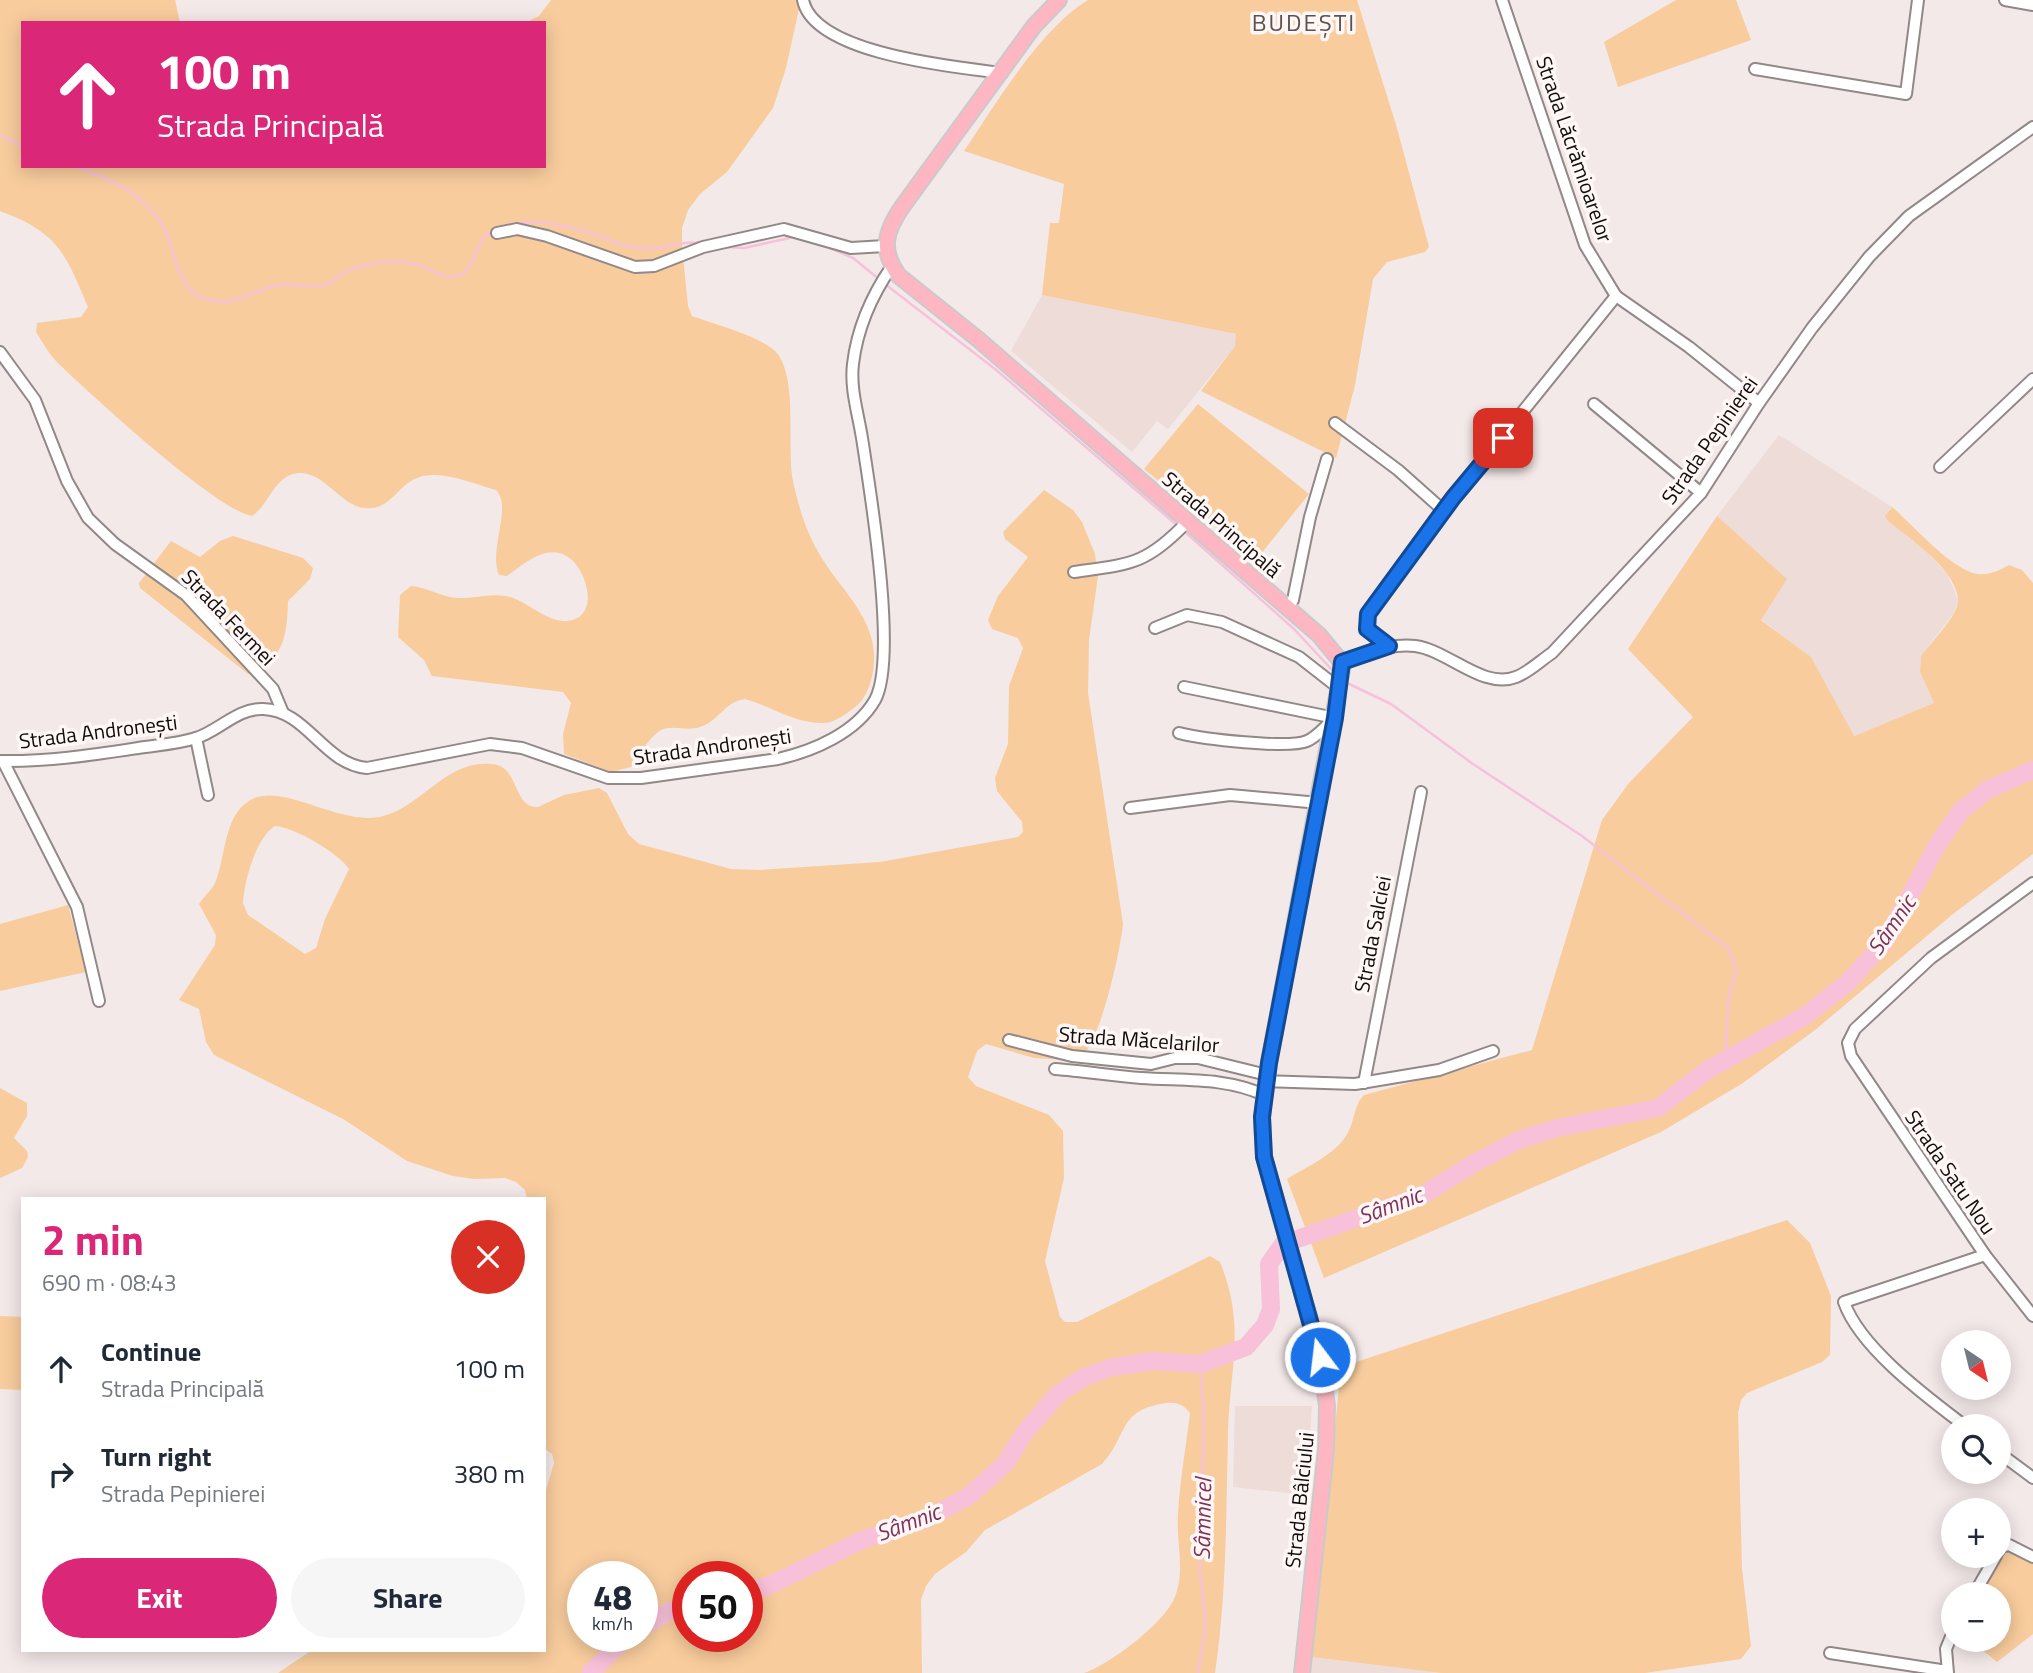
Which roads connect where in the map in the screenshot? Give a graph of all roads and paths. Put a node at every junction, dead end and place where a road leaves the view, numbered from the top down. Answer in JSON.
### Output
{"nodes":[{"id":1,"x":803,"y":0,"type":"edge"},
{"id":2,"x":1059,"y":0,"type":"edge"},
{"id":3,"x":1502,"y":0,"type":"edge"},
{"id":4,"x":1918,"y":0,"type":"edge"},
{"id":5,"x":2005,"y":0,"type":"edge"},
{"id":6,"x":2033,"y":5,"type":"edge"},
{"id":7,"x":1755,"y":69,"type":"dead end"},
{"id":8,"x":1002,"y":73,"type":"junction"},
{"id":9,"x":2031,"y":132,"type":"edge"},
{"id":10,"x":497,"y":233,"type":"dead end"},
{"id":11,"x":885,"y":246,"type":"junction"},
{"id":12,"x":886,"y":275,"type":"junction"},
{"id":13,"x":1616,"y":296,"type":"junction"},
{"id":14,"x":0,"y":352,"type":"edge"},
{"id":15,"x":2033,"y":379,"type":"edge"},
{"id":16,"x":1759,"y":403,"type":"junction"},
{"id":17,"x":1594,"y":404,"type":"dead end"},
{"id":18,"x":1335,"y":423,"type":"dead end"},
{"id":19,"x":1327,"y":459,"type":"dead end"},
{"id":20,"x":1940,"y":467,"type":"dead end"},
{"id":21,"x":1701,"y":493,"type":"junction"},
{"id":22,"x":1444,"y":511,"type":"junction"},
{"id":23,"x":1186,"y":523,"type":"junction"},
{"id":24,"x":1074,"y":572,"type":"dead end"},
{"id":25,"x":1290,"y":603,"type":"junction"},
{"id":26,"x":1155,"y":628,"type":"dead end"},
{"id":27,"x":1389,"y":646,"type":"junction"},
{"id":28,"x":1342,"y":664,"type":"junction"},
{"id":29,"x":1184,"y":687,"type":"dead end"},
{"id":30,"x":1340,"y":687,"type":"junction"},
{"id":31,"x":283,"y":713,"type":"junction"},
{"id":32,"x":1335,"y":718,"type":"junction"},
{"id":33,"x":1180,"y":733,"type":"dead end"},
{"id":34,"x":196,"y":738,"type":"junction"},
{"id":35,"x":1,"y":761,"type":"edge"},
{"id":36,"x":1421,"y":792,"type":"dead end"},
{"id":37,"x":208,"y":795,"type":"dead end"},
{"id":38,"x":1319,"y":803,"type":"junction"},
{"id":39,"x":1130,"y":807,"type":"dead end"},
{"id":40,"x":2033,"y":883,"type":"edge"},
{"id":41,"x":100,"y":1001,"type":"dead end"},
{"id":42,"x":1009,"y":1040,"type":"dead end"},
{"id":43,"x":1493,"y":1051,"type":"dead end"},
{"id":44,"x":1055,"y":1069,"type":"dead end"},
{"id":45,"x":1364,"y":1083,"type":"junction"},
{"id":46,"x":1266,"y":1084,"type":"junction"},
{"id":47,"x":1985,"y":1255,"type":"junction"},
{"id":48,"x":2033,"y":1316,"type":"edge"},
{"id":49,"x":1951,"y":1414,"type":"edge"},
{"id":50,"x":2011,"y":1462,"type":"edge"},
{"id":51,"x":2033,"y":1478,"type":"edge"},
{"id":52,"x":2011,"y":1546,"type":"edge"},
{"id":53,"x":2033,"y":1557,"type":"edge"},
{"id":54,"x":1946,"y":1652,"type":"edge"},
{"id":55,"x":1830,"y":1653,"type":"dead end"},
{"id":56,"x":1947,"y":1672,"type":"edge"},
{"id":57,"x":1302,"y":1673,"type":"edge"}],
"edges":[{"from":1,"to":8,"type":"street"},
{"from":2,"to":8,"type":"main road"},
{"from":3,"to":13,"type":"street","name":"Strada Lăcrămioarelor"},
{"from":4,"to":7,"type":"street"},
{"from":5,"to":6,"type":"street"},
{"from":8,"to":11,"type":"main road"},
{"from":9,"to":16,"type":"street","name":"Strada Pepinierei"},
{"from":10,"to":11,"type":"street"},
{"from":11,"to":12,"type":"main road","name":"Strada Principală"},
{"from":12,"to":23,"type":"main road","name":"Strada Principală"},
{"from":12,"to":31,"type":"street","name":"Strada Andronești"},
{"from":13,"to":16,"type":"street","name":"Strada Lăcrămioarelor"},
{"from":13,"to":22,"type":"street"},
{"from":14,"to":31,"type":"street","name":"Strada Fermei"},
{"from":15,"to":20,"type":"street"},
{"from":16,"to":21,"type":"street","name":"Strada Pepinierei"},
{"from":17,"to":21,"type":"street"},
{"from":18,"to":22,"type":"street"},
{"from":19,"to":25,"type":"street"},
{"from":21,"to":27,"type":"street","name":"Strada Pepinierei"},
{"from":22,"to":27,"type":"street"},
{"from":23,"to":24,"type":"street"},
{"from":23,"to":25,"type":"main road","name":"Strada Principală"},
{"from":25,"to":28,"type":"main road","name":"Strada Principală"},
{"from":26,"to":30,"type":"street"},
{"from":27,"to":28,"type":"street","name":"Strada Pepinierei"},
{"from":28,"to":30,"type":"main road"},
{"from":29,"to":32,"type":"street"},
{"from":30,"to":32,"type":"main road"},
{"from":31,"to":34,"type":"street","name":"Strada Andronești"},
{"from":32,"to":33,"type":"street"},
{"from":32,"to":38,"type":"main road"},
{"from":34,"to":35,"type":"street","name":"Strada Andronești"},
{"from":34,"to":37,"type":"street"},
{"from":35,"to":41,"type":"street"},
{"from":36,"to":45,"type":"street","name":"Strada Salciei"},
{"from":38,"to":39,"type":"street"},
{"from":38,"to":46,"type":"main road"},
{"from":40,"to":47,"type":"street","name":"Strada Satu Nou"},
{"from":42,"to":46,"type":"street","name":"Strada Măcelarilor"},
{"from":43,"to":45,"type":"street"},
{"from":44,"to":46,"type":"street"},
{"from":45,"to":46,"type":"street"},
{"from":46,"to":57,"type":"main road","name":"Strada Bâlciului"},
{"from":47,"to":48,"type":"street","name":"Strada Satu Nou"},
{"from":47,"to":49,"type":"street"},
{"from":50,"to":51,"type":"street"},
{"from":52,"to":53,"type":"street"},
{"from":54,"to":56,"type":"street"},
{"from":55,"to":56,"type":"street"}]}
